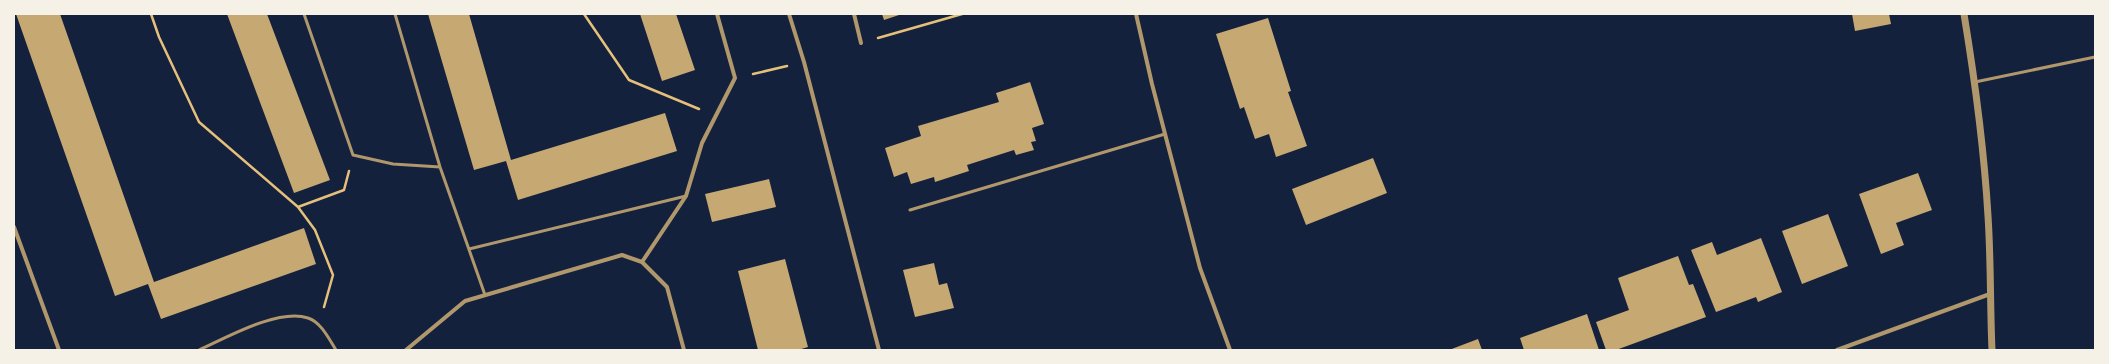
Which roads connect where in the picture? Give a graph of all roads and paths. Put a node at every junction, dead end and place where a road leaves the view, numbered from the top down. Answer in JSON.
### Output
{"nodes":[{"id":1,"x":150,"y":14,"type":"edge"},
{"id":2,"x":304,"y":14,"type":"edge"},
{"id":3,"x":395,"y":14,"type":"edge"},
{"id":4,"x":584,"y":14,"type":"edge"},
{"id":5,"x":717,"y":14,"type":"edge"},
{"id":6,"x":789,"y":14,"type":"edge"},
{"id":7,"x":854,"y":14,"type":"edge"},
{"id":8,"x":962,"y":14,"type":"edge"},
{"id":9,"x":1136,"y":14,"type":"edge"},
{"id":10,"x":1964,"y":14,"type":"edge"},
{"id":11,"x":861,"y":43,"type":"joint"},
{"id":12,"x":2095,"y":57,"type":"edge"},
{"id":13,"x":804,"y":62,"type":"junction"},
{"id":14,"x":735,"y":78,"type":"junction"},
{"id":15,"x":1975,"y":82,"type":"junction"},
{"id":16,"x":716,"y":116,"type":"junction"},
{"id":17,"x":1165,"y":134,"type":"junction"},
{"id":18,"x":353,"y":155,"type":"junction"},
{"id":19,"x":440,"y":167,"type":"junction"},
{"id":20,"x":686,"y":196,"type":"junction"},
{"id":21,"x":298,"y":208,"type":"junction"},
{"id":22,"x":910,"y":210,"type":"dead end"},
{"id":23,"x":14,"y":227,"type":"edge"},
{"id":24,"x":469,"y":249,"type":"junction"},
{"id":25,"x":642,"y":262,"type":"junction"},
{"id":26,"x":1991,"y":294,"type":"junction"},
{"id":27,"x":485,"y":295,"type":"junction"},
{"id":28,"x":318,"y":325,"type":"junction"},
{"id":29,"x":59,"y":350,"type":"edge"},
{"id":30,"x":199,"y":350,"type":"edge"},
{"id":31,"x":336,"y":350,"type":"edge"},
{"id":32,"x":406,"y":350,"type":"edge"},
{"id":33,"x":684,"y":350,"type":"edge"},
{"id":34,"x":879,"y":350,"type":"edge"},
{"id":35,"x":1230,"y":350,"type":"edge"},
{"id":36,"x":1837,"y":350,"type":"edge"},
{"id":37,"x":1992,"y":350,"type":"edge"}],
"edges":[{"from":1,"to":21,"type":"path"},
{"from":2,"to":18,"type":"lane"},
{"from":3,"to":19,"type":"lane"},
{"from":4,"to":16,"type":"path"},
{"from":5,"to":14,"type":"street"},
{"from":6,"to":13,"type":"street"},
{"from":7,"to":11,"type":"street"},
{"from":8,"to":11,"type":"path"},
{"from":9,"to":17,"type":"street"},
{"from":10,"to":15,"type":"street"},
{"from":12,"to":15,"type":"lane"},
{"from":13,"to":14,"type":"path"},
{"from":13,"to":34,"type":"street"},
{"from":14,"to":16,"type":"street"},
{"from":15,"to":26,"type":"street"},
{"from":16,"to":20,"type":"street"},
{"from":17,"to":22,"type":"lane"},
{"from":17,"to":35,"type":"street"},
{"from":18,"to":19,"type":"lane"},
{"from":18,"to":21,"type":"path"},
{"from":19,"to":24,"type":"lane"},
{"from":20,"to":24,"type":"lane"},
{"from":20,"to":25,"type":"street"},
{"from":21,"to":28,"type":"path"},
{"from":23,"to":29,"type":"street"},
{"from":24,"to":27,"type":"lane"},
{"from":25,"to":27,"type":"street"},
{"from":25,"to":33,"type":"street"},
{"from":26,"to":36,"type":"street"},
{"from":26,"to":37,"type":"street"},
{"from":27,"to":32,"type":"street"},
{"from":28,"to":30,"type":"lane"},
{"from":28,"to":31,"type":"lane"}]}
